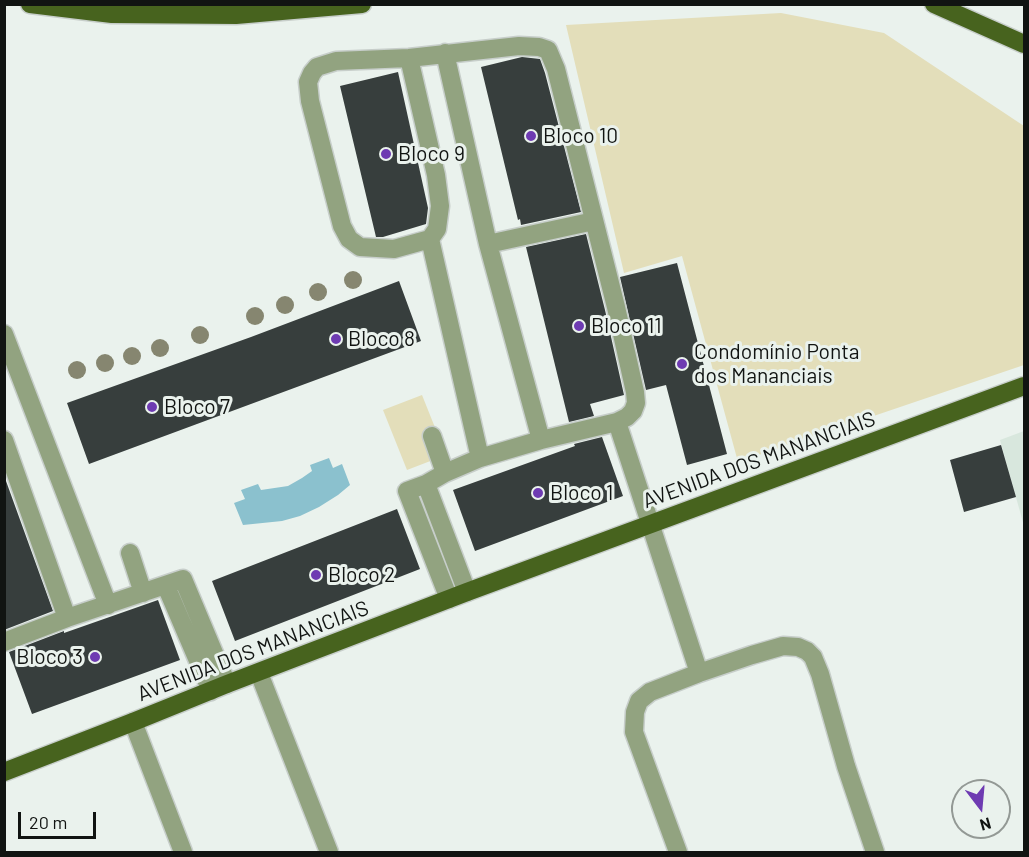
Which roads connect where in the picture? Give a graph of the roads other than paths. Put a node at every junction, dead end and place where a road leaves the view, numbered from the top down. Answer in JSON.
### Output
{"nodes":[{"id":1,"x":30,"y":4,"type":"edge"},
{"id":2,"x":362,"y":4,"type":"edge"},
{"id":3,"x":934,"y":4,"type":"edge"},
{"id":4,"x":1024,"y":44,"type":"edge"},
{"id":5,"x":445,"y":53,"type":"junction"},
{"id":6,"x":409,"y":58,"type":"junction"},
{"id":7,"x":594,"y":221,"type":"junction"},
{"id":8,"x":430,"y":239,"type":"junction"},
{"id":9,"x":488,"y":244,"type":"junction"},
{"id":10,"x":4,"y":334,"type":"edge"},
{"id":11,"x":1024,"y":386,"type":"edge"},
{"id":12,"x":617,"y":423,"type":"junction"},
{"id":13,"x":432,"y":436,"type":"dead end"},
{"id":14,"x":4,"y":440,"type":"edge"},
{"id":15,"x":542,"y":440,"type":"junction"},
{"id":16,"x":480,"y":458,"type":"junction"},
{"id":17,"x":445,"y":473,"type":"junction"},
{"id":18,"x":426,"y":484,"type":"junction"},
{"id":19,"x":651,"y":524,"type":"junction"},
{"id":20,"x":130,"y":553,"type":"dead end"},
{"id":21,"x":166,"y":586,"type":"junction"},
{"id":22,"x":467,"y":592,"type":"junction"},
{"id":23,"x":143,"y":593,"type":"junction"},
{"id":24,"x":449,"y":599,"type":"junction"},
{"id":25,"x":108,"y":605,"type":"junction"},
{"id":26,"x":67,"y":618,"type":"junction"},
{"id":27,"x":4,"y":642,"type":"edge"},
{"id":28,"x":259,"y":673,"type":"junction"},
{"id":29,"x":699,"y":673,"type":"junction"},
{"id":30,"x":219,"y":687,"type":"junction"},
{"id":31,"x":133,"y":722,"type":"junction"},
{"id":32,"x":4,"y":772,"type":"edge"},
{"id":33,"x":183,"y":852,"type":"edge"},
{"id":34,"x":329,"y":852,"type":"edge"},
{"id":35,"x":678,"y":852,"type":"edge"},
{"id":36,"x":874,"y":852,"type":"edge"}],
"edges":[{"from":1,"to":2,"type":"main road"},
{"from":3,"to":4,"type":"main road"},
{"from":5,"to":6,"type":"street"},
{"from":5,"to":7,"type":"street"},
{"from":5,"to":9,"type":"street"},
{"from":6,"to":8,"type":"street"},
{"from":6,"to":8,"type":"street"},
{"from":7,"to":9,"type":"street"},
{"from":7,"to":12,"type":"street"},
{"from":8,"to":16,"type":"street"},
{"from":9,"to":15,"type":"street"},
{"from":10,"to":25,"type":"street"},
{"from":11,"to":19,"type":"main road","name":"AVENIDA DOS MANANCIAIS"},
{"from":12,"to":15,"type":"street"},
{"from":12,"to":19,"type":"street"},
{"from":13,"to":17,"type":"street"},
{"from":14,"to":26,"type":"street"},
{"from":15,"to":16,"type":"street"},
{"from":16,"to":17,"type":"street"},
{"from":17,"to":18,"type":"street"},
{"from":18,"to":22,"type":"street"},
{"from":18,"to":24,"type":"street"},
{"from":19,"to":22,"type":"main road","name":"AVENIDA DOS MANANCIAIS"},
{"from":19,"to":29,"type":"street"},
{"from":20,"to":23,"type":"street"},
{"from":21,"to":23,"type":"street"},
{"from":21,"to":30,"type":"street"},
{"from":21,"to":30,"type":"street"},
{"from":22,"to":24,"type":"main road","name":"AVENIDA DOS MANANCIAIS"},
{"from":23,"to":25,"type":"street"},
{"from":24,"to":28,"type":"main road","name":"AVENIDA DOS MANANCIAIS"},
{"from":25,"to":26,"type":"street"},
{"from":26,"to":27,"type":"street"},
{"from":28,"to":30,"type":"main road","name":"AVENIDA DOS MANANCIAIS"},
{"from":28,"to":34,"type":"street"},
{"from":29,"to":35,"type":"street"},
{"from":29,"to":36,"type":"street"},
{"from":30,"to":31,"type":"main road","name":"AVENIDA DOS MANANCIAIS"},
{"from":31,"to":32,"type":"main road","name":"AVENIDA DOS MANANCIAIS"},
{"from":31,"to":33,"type":"street"}]}
